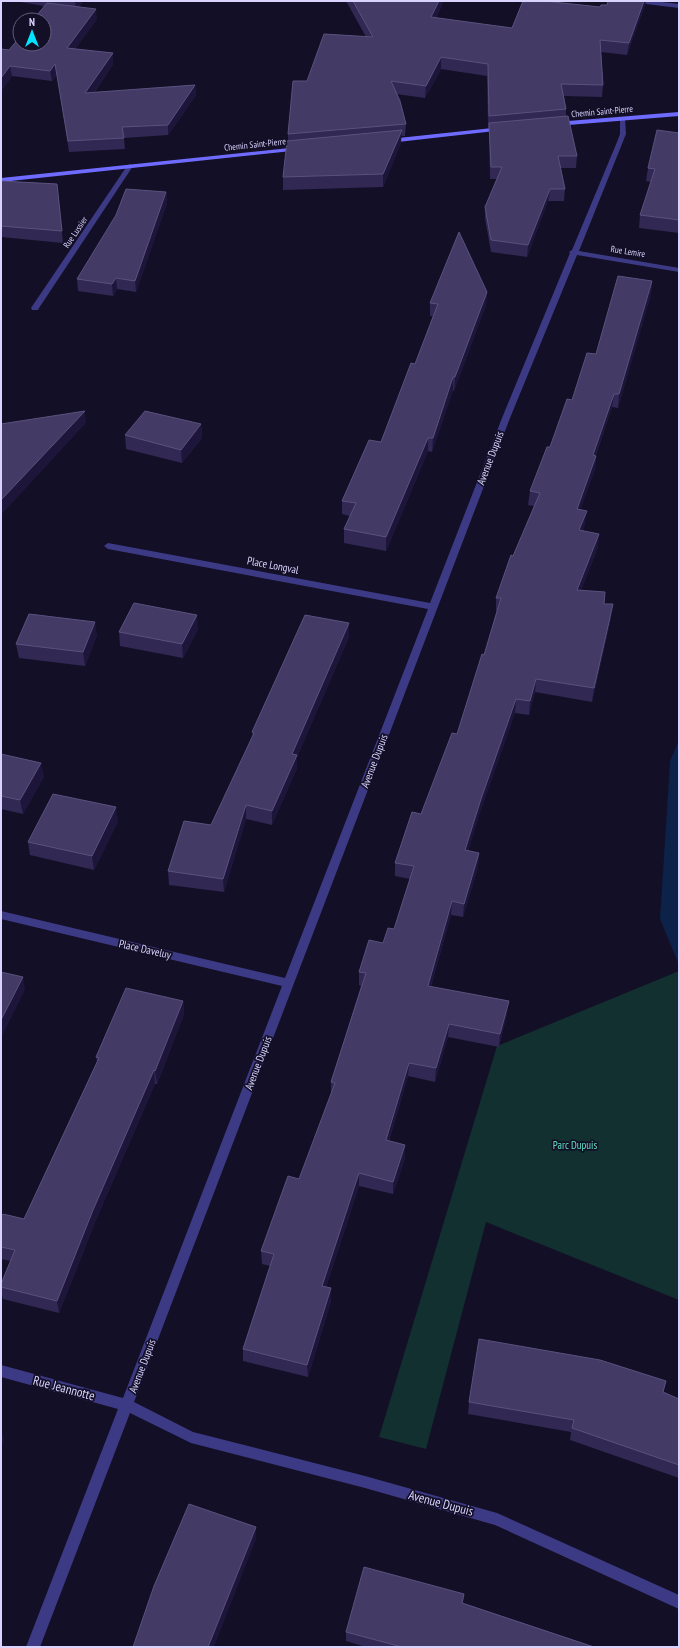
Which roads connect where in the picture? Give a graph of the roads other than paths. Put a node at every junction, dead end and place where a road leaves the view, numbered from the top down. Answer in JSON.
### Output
{"nodes":[{"id":1,"x":638,"y":1,"type":"edge"},
{"id":2,"x":679,"y":6,"type":"edge"},
{"id":3,"x":679,"y":114,"type":"edge"},
{"id":4,"x":622,"y":118,"type":"junction"},
{"id":5,"x":551,"y":125,"type":"edge"},
{"id":6,"x":508,"y":129,"type":"edge"},
{"id":7,"x":377,"y":142,"type":"edge"},
{"id":8,"x":307,"y":148,"type":"edge"},
{"id":9,"x":130,"y":166,"type":"junction"},
{"id":10,"x":1,"y":180,"type":"edge"},
{"id":11,"x":574,"y":252,"type":"junction"},
{"id":12,"x":679,"y":270,"type":"edge"},
{"id":13,"x":35,"y":308,"type":"dead end"},
{"id":14,"x":108,"y":546,"type":"dead end"},
{"id":15,"x":433,"y":607,"type":"junction"},
{"id":16,"x":1,"y":915,"type":"edge"},
{"id":17,"x":289,"y":983,"type":"junction"},
{"id":18,"x":1,"y":1371,"type":"edge"},
{"id":19,"x":127,"y":1405,"type":"junction"},
{"id":20,"x":679,"y":1602,"type":"edge"},
{"id":21,"x":33,"y":1647,"type":"edge"}],
"edges":[{"from":1,"to":2,"type":"street"},
{"from":3,"to":4,"type":"street","name":"Chemin Saint-Pierre"},
{"from":4,"to":5,"type":"street","name":"Chemin Saint-Pierre"},
{"from":4,"to":11,"type":"street","name":"Avenue Dupuis"},
{"from":6,"to":7,"type":"street"},
{"from":8,"to":9,"type":"street","name":"Chemin Saint-Pierre"},
{"from":9,"to":10,"type":"street","name":"Chemin Saint-Pierre"},
{"from":9,"to":13,"type":"street","name":"Rue Lussier"},
{"from":11,"to":12,"type":"street","name":"Rue Lemire"},
{"from":11,"to":15,"type":"street","name":"Avenue Dupuis"},
{"from":14,"to":15,"type":"street","name":"Place Longval"},
{"from":15,"to":17,"type":"street","name":"Avenue Dupuis"},
{"from":16,"to":17,"type":"street","name":"Place Daveluy"},
{"from":17,"to":19,"type":"street","name":"Avenue Dupuis"},
{"from":18,"to":19,"type":"street","name":"Rue Jeannotte"},
{"from":19,"to":20,"type":"street","name":"Avenue Dupuis"},
{"from":19,"to":21,"type":"street","name":"Avenue Dupuis"}]}
